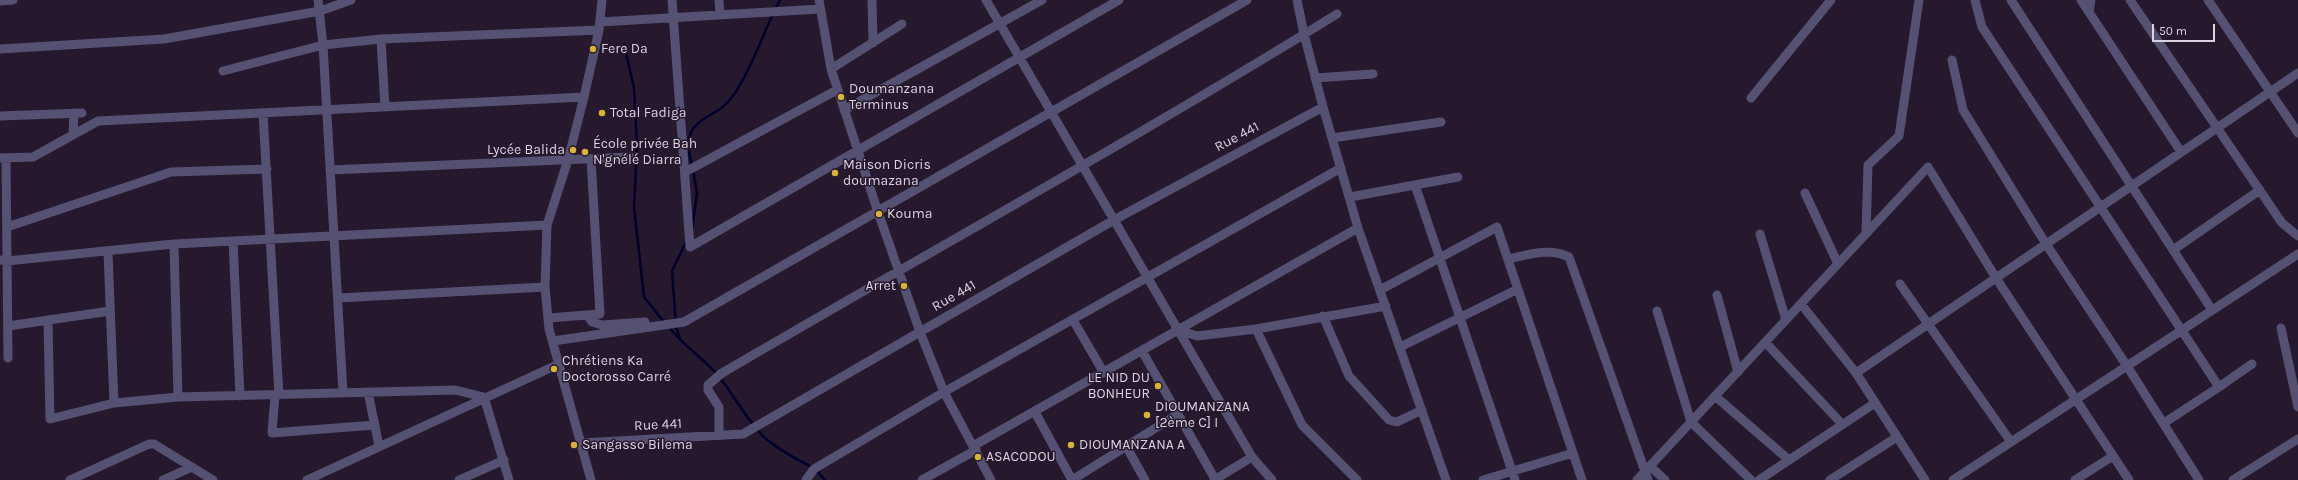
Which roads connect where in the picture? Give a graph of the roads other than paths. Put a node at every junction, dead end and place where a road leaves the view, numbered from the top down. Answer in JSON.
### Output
{"nodes":[{"id":1,"x":13,"y":0,"type":"edge"},
{"id":2,"x":318,"y":0,"type":"edge"},
{"id":3,"x":351,"y":0,"type":"edge"},
{"id":4,"x":602,"y":0,"type":"edge"},
{"id":5,"x":672,"y":0,"type":"edge"},
{"id":6,"x":719,"y":0,"type":"edge"},
{"id":7,"x":872,"y":0,"type":"edge"},
{"id":8,"x":986,"y":0,"type":"edge"},
{"id":9,"x":1042,"y":0,"type":"edge"},
{"id":10,"x":1119,"y":0,"type":"edge"},
{"id":11,"x":1247,"y":0,"type":"edge"},
{"id":12,"x":1297,"y":0,"type":"edge"},
{"id":13,"x":1831,"y":0,"type":"edge"},
{"id":14,"x":1919,"y":0,"type":"edge"},
{"id":15,"x":1975,"y":0,"type":"edge"},
{"id":16,"x":2010,"y":0,"type":"edge"},
{"id":17,"x":2081,"y":0,"type":"edge"},
{"id":18,"x":2091,"y":0,"type":"edge"},
{"id":19,"x":2130,"y":0,"type":"edge"},
{"id":20,"x":2208,"y":0,"type":"edge"},
{"id":21,"x":0,"y":1,"type":"edge"},
{"id":22,"x":820,"y":4,"type":"edge"},
{"id":23,"x":320,"y":11,"type":"junction"},
{"id":24,"x":2089,"y":12,"type":"junction"},
{"id":25,"x":720,"y":14,"type":"junction"},
{"id":26,"x":1337,"y":14,"type":"dead end"},
{"id":27,"x":673,"y":17,"type":"junction"},
{"id":28,"x":902,"y":24,"type":"dead end"},
{"id":29,"x":1000,"y":24,"type":"junction"},
{"id":30,"x":600,"y":26,"type":"junction"},
{"id":31,"x":1304,"y":34,"type":"junction"},
{"id":32,"x":382,"y":39,"type":"junction"},
{"id":33,"x":873,"y":43,"type":"junction"},
{"id":34,"x":323,"y":45,"type":"junction"},
{"id":35,"x":0,"y":49,"type":"edge"},
{"id":36,"x":1020,"y":57,"type":"junction"},
{"id":37,"x":1952,"y":60,"type":"dead end"},
{"id":38,"x":831,"y":69,"type":"junction"},
{"id":39,"x":223,"y":70,"type":"dead end"},
{"id":40,"x":2298,"y":73,"type":"edge"},
{"id":41,"x":1373,"y":74,"type":"dead end"},
{"id":42,"x":1315,"y":78,"type":"junction"},
{"id":43,"x":837,"y":90,"type":"junction"},
{"id":44,"x":2270,"y":92,"type":"junction"},
{"id":45,"x":584,"y":97,"type":"junction"},
{"id":46,"x":1751,"y":98,"type":"dead end"},
{"id":47,"x":385,"y":107,"type":"junction"},
{"id":48,"x":1323,"y":107,"type":"junction"},
{"id":49,"x":327,"y":110,"type":"junction"},
{"id":50,"x":844,"y":110,"type":"junction"},
{"id":51,"x":263,"y":113,"type":"junction"},
{"id":52,"x":1052,"y":113,"type":"junction"},
{"id":53,"x":0,"y":116,"type":"edge"},
{"id":54,"x":1441,"y":122,"type":"dead end"},
{"id":55,"x":2217,"y":128,"type":"junction"},
{"id":56,"x":2298,"y":133,"type":"edge"},
{"id":57,"x":74,"y":134,"type":"junction"},
{"id":58,"x":1332,"y":138,"type":"junction"},
{"id":59,"x":858,"y":150,"type":"junction"},
{"id":60,"x":2181,"y":152,"type":"junction"},
{"id":61,"x":630,"y":157,"type":"dead end"},
{"id":62,"x":3,"y":158,"type":"edge"},
{"id":63,"x":591,"y":159,"type":"junction"},
{"id":64,"x":568,"y":160,"type":"junction"},
{"id":65,"x":1083,"y":167,"type":"junction"},
{"id":66,"x":1341,"y":168,"type":"junction"},
{"id":67,"x":266,"y":169,"type":"junction"},
{"id":68,"x":330,"y":170,"type":"junction"},
{"id":69,"x":685,"y":172,"type":"junction"},
{"id":70,"x":1458,"y":177,"type":"dead end"},
{"id":71,"x":1415,"y":185,"type":"junction"},
{"id":72,"x":2131,"y":186,"type":"junction"},
{"id":73,"x":2260,"y":190,"type":"junction"},
{"id":74,"x":1805,"y":193,"type":"dead end"},
{"id":75,"x":1350,"y":197,"type":"junction"},
{"id":76,"x":2099,"y":208,"type":"junction"},
{"id":77,"x":878,"y":212,"type":"junction"},
{"id":78,"x":1114,"y":220,"type":"junction"},
{"id":79,"x":546,"y":225,"type":"junction"},
{"id":80,"x":7,"y":226,"type":"junction"},
{"id":81,"x":1358,"y":228,"type":"junction"},
{"id":82,"x":1760,"y":234,"type":"dead end"},
{"id":83,"x":1866,"y":234,"type":"junction"},
{"id":84,"x":334,"y":236,"type":"junction"},
{"id":85,"x":2298,"y":236,"type":"edge"},
{"id":86,"x":270,"y":239,"type":"junction"},
{"id":87,"x":233,"y":241,"type":"junction"},
{"id":88,"x":174,"y":244,"type":"junction"},
{"id":89,"x":2046,"y":244,"type":"junction"},
{"id":90,"x":2173,"y":250,"type":"junction"},
{"id":91,"x":108,"y":252,"type":"junction"},
{"id":92,"x":2298,"y":254,"type":"edge"},
{"id":93,"x":1440,"y":258,"type":"junction"},
{"id":94,"x":1508,"y":259,"type":"junction"},
{"id":95,"x":4,"y":261,"type":"edge"},
{"id":96,"x":1838,"y":264,"type":"junction"},
{"id":97,"x":900,"y":269,"type":"junction"},
{"id":98,"x":1148,"y":277,"type":"junction"},
{"id":99,"x":1996,"y":278,"type":"junction"},
{"id":100,"x":1900,"y":284,"type":"dead end"},
{"id":101,"x":545,"y":287,"type":"junction"},
{"id":102,"x":1518,"y":289,"type":"junction"},
{"id":103,"x":1380,"y":290,"type":"junction"},
{"id":104,"x":1717,"y":295,"type":"dead end"},
{"id":105,"x":338,"y":298,"type":"junction"},
{"id":106,"x":4,"y":300,"type":"edge"},
{"id":107,"x":1801,"y":304,"type":"junction"},
{"id":108,"x":1386,"y":306,"type":"junction"},
{"id":109,"x":2212,"y":310,"type":"junction"},
{"id":110,"x":110,"y":311,"type":"junction"},
{"id":111,"x":1657,"y":311,"type":"dead end"},
{"id":112,"x":587,"y":315,"type":"junction"},
{"id":113,"x":1323,"y":316,"type":"junction"},
{"id":114,"x":548,"y":318,"type":"junction"},
{"id":115,"x":1460,"y":318,"type":"junction"},
{"id":116,"x":48,"y":320,"type":"junction"},
{"id":117,"x":1073,"y":320,"type":"junction"},
{"id":118,"x":1786,"y":320,"type":"junction"},
{"id":119,"x":645,"y":322,"type":"dead end"},
{"id":120,"x":1929,"y":323,"type":"junction"},
{"id":121,"x":8,"y":326,"type":"junction"},
{"id":122,"x":2281,"y":328,"type":"dead end"},
{"id":123,"x":1256,"y":329,"type":"junction"},
{"id":124,"x":1178,"y":330,"type":"junction"},
{"id":125,"x":2181,"y":330,"type":"junction"},
{"id":126,"x":920,"y":332,"type":"junction"},
{"id":127,"x":553,"y":341,"type":"junction"},
{"id":128,"x":1765,"y":342,"type":"junction"},
{"id":129,"x":4,"y":346,"type":"edge"},
{"id":130,"x":1400,"y":347,"type":"junction"},
{"id":131,"x":1142,"y":351,"type":"junction"},
{"id":132,"x":8,"y":358,"type":"dead end"},
{"id":133,"x":559,"y":364,"type":"junction"},
{"id":134,"x":2252,"y":364,"type":"dead end"},
{"id":135,"x":2127,"y":366,"type":"junction"},
{"id":136,"x":1738,"y":372,"type":"junction"},
{"id":137,"x":1104,"y":373,"type":"junction"},
{"id":138,"x":1856,"y":373,"type":"junction"},
{"id":139,"x":2219,"y":387,"type":"junction"},
{"id":140,"x":368,"y":392,"type":"junction"},
{"id":141,"x":944,"y":392,"type":"junction"},
{"id":142,"x":343,"y":393,"type":"junction"},
{"id":143,"x":277,"y":395,"type":"junction"},
{"id":144,"x":240,"y":396,"type":"junction"},
{"id":145,"x":1715,"y":396,"type":"junction"},
{"id":146,"x":178,"y":397,"type":"junction"},
{"id":147,"x":484,"y":397,"type":"junction"},
{"id":148,"x":2076,"y":400,"type":"junction"},
{"id":149,"x":114,"y":403,"type":"junction"},
{"id":150,"x":1875,"y":403,"type":"junction"},
{"id":151,"x":2298,"y":407,"type":"edge"},
{"id":152,"x":1422,"y":410,"type":"junction"},
{"id":153,"x":1035,"y":412,"type":"junction"},
{"id":154,"x":1178,"y":414,"type":"junction"},
{"id":155,"x":1691,"y":422,"type":"junction"},
{"id":156,"x":2164,"y":423,"type":"junction"},
{"id":157,"x":1842,"y":424,"type":"junction"},
{"id":158,"x":375,"y":425,"type":"junction"},
{"id":159,"x":719,"y":435,"type":"junction"},
{"id":160,"x":1897,"y":437,"type":"junction"},
{"id":161,"x":2298,"y":438,"type":"edge"},
{"id":162,"x":2011,"y":442,"type":"junction"},
{"id":163,"x":582,"y":443,"type":"junction"},
{"id":164,"x":379,"y":446,"type":"junction"},
{"id":165,"x":1126,"y":446,"type":"junction"},
{"id":166,"x":975,"y":448,"type":"junction"},
{"id":167,"x":1573,"y":453,"type":"junction"},
{"id":168,"x":2113,"y":456,"type":"junction"},
{"id":169,"x":1252,"y":458,"type":"junction"},
{"id":170,"x":504,"y":460,"type":"junction"},
{"id":171,"x":1789,"y":460,"type":"junction"},
{"id":172,"x":192,"y":467,"type":"junction"},
{"id":173,"x":1648,"y":472,"type":"edge"},
{"id":174,"x":1513,"y":476,"type":"edge"},
{"id":175,"x":1835,"y":479,"type":"edge"},
{"id":176,"x":70,"y":480,"type":"edge"},
{"id":177,"x":163,"y":480,"type":"edge"},
{"id":178,"x":213,"y":480,"type":"edge"},
{"id":179,"x":307,"y":480,"type":"edge"},
{"id":180,"x":459,"y":480,"type":"edge"},
{"id":181,"x":509,"y":480,"type":"edge"},
{"id":182,"x":591,"y":480,"type":"edge"},
{"id":183,"x":806,"y":480,"type":"edge"},
{"id":184,"x":922,"y":480,"type":"edge"},
{"id":185,"x":991,"y":480,"type":"edge"},
{"id":186,"x":1146,"y":480,"type":"edge"},
{"id":187,"x":1214,"y":480,"type":"edge"},
{"id":188,"x":1272,"y":480,"type":"edge"},
{"id":189,"x":1357,"y":480,"type":"edge"},
{"id":190,"x":1446,"y":480,"type":"edge"},
{"id":191,"x":1483,"y":480,"type":"edge"},
{"id":192,"x":1582,"y":480,"type":"edge"},
{"id":193,"x":1637,"y":480,"type":"edge"},
{"id":194,"x":1665,"y":480,"type":"edge"},
{"id":195,"x":1752,"y":480,"type":"edge"},
{"id":196,"x":1759,"y":480,"type":"edge"},
{"id":197,"x":1925,"y":480,"type":"edge"},
{"id":198,"x":1953,"y":480,"type":"edge"},
{"id":199,"x":2075,"y":480,"type":"edge"},
{"id":200,"x":2129,"y":480,"type":"edge"},
{"id":201,"x":2199,"y":480,"type":"edge"},
{"id":202,"x":2233,"y":480,"type":"edge"}],
"edges":[{"from":1,"to":21,"type":"street"},
{"from":2,"to":23,"type":"street"},
{"from":3,"to":23,"type":"street"},
{"from":4,"to":30,"type":"street"},
{"from":5,"to":27,"type":"street"},
{"from":6,"to":25,"type":"street"},
{"from":7,"to":33,"type":"street"},
{"from":8,"to":29,"type":"street"},
{"from":9,"to":29,"type":"street"},
{"from":10,"to":36,"type":"street"},
{"from":11,"to":52,"type":"street"},
{"from":12,"to":31,"type":"street"},
{"from":13,"to":46,"type":"street"},
{"from":14,"to":83,"type":"street"},
{"from":15,"to":76,"type":"street"},
{"from":16,"to":72,"type":"street"},
{"from":17,"to":24,"type":"street"},
{"from":18,"to":24,"type":"street"},
{"from":19,"to":55,"type":"street"},
{"from":20,"to":44,"type":"street"},
{"from":22,"to":25,"type":"street"},
{"from":22,"to":38,"type":"street"},
{"from":23,"to":34,"type":"street"},
{"from":23,"to":35,"type":"street"},
{"from":24,"to":60,"type":"street"},
{"from":25,"to":27,"type":"street"},
{"from":26,"to":31,"type":"street"},
{"from":27,"to":30,"type":"street"},
{"from":27,"to":69,"type":"street"},
{"from":28,"to":33,"type":"street"},
{"from":29,"to":36,"type":"street"},
{"from":29,"to":50,"type":"street"},
{"from":30,"to":32,"type":"street"},
{"from":30,"to":45,"type":"street"},
{"from":31,"to":42,"type":"street"},
{"from":31,"to":65,"type":"street"},
{"from":32,"to":34,"type":"street"},
{"from":32,"to":47,"type":"street"},
{"from":33,"to":38,"type":"street"},
{"from":34,"to":39,"type":"street"},
{"from":34,"to":49,"type":"street"},
{"from":36,"to":52,"type":"street"},
{"from":36,"to":59,"type":"street"},
{"from":37,"to":89,"type":"street"},
{"from":38,"to":43,"type":"street"},
{"from":40,"to":44,"type":"street"},
{"from":41,"to":42,"type":"street"},
{"from":42,"to":48,"type":"street"},
{"from":43,"to":50,"type":"street"},
{"from":43,"to":69,"type":"street"},
{"from":44,"to":55,"type":"street"},
{"from":44,"to":56,"type":"street"},
{"from":45,"to":47,"type":"street"},
{"from":45,"to":64,"type":"street"},
{"from":47,"to":49,"type":"street"},
{"from":48,"to":58,"type":"street"},
{"from":48,"to":78,"type":"street","name":"Rue 441"},
{"from":49,"to":51,"type":"street"},
{"from":49,"to":68,"type":"street"},
{"from":50,"to":59,"type":"street"},
{"from":51,"to":57,"type":"street"},
{"from":51,"to":67,"type":"street"},
{"from":52,"to":65,"type":"street"},
{"from":52,"to":77,"type":"street"},
{"from":53,"to":57,"type":"street"},
{"from":54,"to":58,"type":"street"},
{"from":55,"to":60,"type":"street"},
{"from":55,"to":73,"type":"street"},
{"from":57,"to":62,"type":"street"},
{"from":58,"to":66,"type":"street"},
{"from":59,"to":69,"type":"street"},
{"from":59,"to":77,"type":"street"},
{"from":60,"to":72,"type":"street"},
{"from":61,"to":63,"type":"street"},
{"from":62,"to":80,"type":"street"},
{"from":63,"to":64,"type":"street"},
{"from":63,"to":112,"type":"street"},
{"from":64,"to":68,"type":"street"},
{"from":64,"to":79,"type":"street"},
{"from":65,"to":78,"type":"street"},
{"from":65,"to":97,"type":"street"},
{"from":66,"to":75,"type":"street"},
{"from":66,"to":98,"type":"street"},
{"from":67,"to":80,"type":"street"},
{"from":67,"to":86,"type":"street"},
{"from":68,"to":84,"type":"street"},
{"from":70,"to":71,"type":"street"},
{"from":71,"to":75,"type":"street"},
{"from":71,"to":93,"type":"street"},
{"from":72,"to":76,"type":"street"},
{"from":72,"to":90,"type":"street"},
{"from":73,"to":85,"type":"street"},
{"from":73,"to":90,"type":"street"},
{"from":74,"to":96,"type":"street"},
{"from":75,"to":81,"type":"street"},
{"from":76,"to":89,"type":"street"},
{"from":76,"to":125,"type":"street"},
{"from":77,"to":97,"type":"street"},
{"from":77,"to":127,"type":"street"},
{"from":78,"to":98,"type":"street"},
{"from":78,"to":126,"type":"street","name":"Rue 441"},
{"from":79,"to":84,"type":"street"},
{"from":79,"to":101,"type":"street"},
{"from":80,"to":95,"type":"street"},
{"from":81,"to":103,"type":"street"},
{"from":81,"to":124,"type":"street"},
{"from":82,"to":118,"type":"street"},
{"from":83,"to":96,"type":"street"},
{"from":83,"to":99,"type":"street"},
{"from":84,"to":86,"type":"street"},
{"from":84,"to":105,"type":"street"},
{"from":86,"to":87,"type":"street"},
{"from":86,"to":143,"type":"street"},
{"from":87,"to":88,"type":"street"},
{"from":87,"to":144,"type":"street"},
{"from":88,"to":91,"type":"street"},
{"from":88,"to":146,"type":"street"},
{"from":89,"to":99,"type":"street"},
{"from":89,"to":135,"type":"street"},
{"from":90,"to":109,"type":"street"},
{"from":91,"to":95,"type":"street"},
{"from":91,"to":110,"type":"street"},
{"from":92,"to":109,"type":"street"},
{"from":93,"to":94,"type":"street"},
{"from":93,"to":103,"type":"street"},
{"from":93,"to":115,"type":"street"},
{"from":94,"to":102,"type":"street"},
{"from":94,"to":173,"type":"street"},
{"from":95,"to":106,"type":"street"},
{"from":96,"to":107,"type":"street"},
{"from":97,"to":126,"type":"street"},
{"from":97,"to":159,"type":"street"},
{"from":98,"to":117,"type":"street"},
{"from":98,"to":124,"type":"street"},
{"from":99,"to":120,"type":"street"},
{"from":99,"to":148,"type":"street"},
{"from":100,"to":120,"type":"street"},
{"from":101,"to":105,"type":"street"},
{"from":101,"to":114,"type":"street"},
{"from":102,"to":115,"type":"street"},
{"from":102,"to":167,"type":"street"},
{"from":103,"to":108,"type":"street"},
{"from":104,"to":136,"type":"street"},
{"from":105,"to":142,"type":"street"},
{"from":106,"to":121,"type":"street"},
{"from":107,"to":118,"type":"street"},
{"from":107,"to":138,"type":"street"},
{"from":108,"to":113,"type":"street"},
{"from":108,"to":130,"type":"street"},
{"from":109,"to":125,"type":"street"},
{"from":110,"to":116,"type":"street"},
{"from":110,"to":149,"type":"street"},
{"from":111,"to":155,"type":"street"},
{"from":112,"to":114,"type":"street"},
{"from":112,"to":119,"type":"street"},
{"from":113,"to":123,"type":"street"},
{"from":113,"to":152,"type":"street"},
{"from":114,"to":127,"type":"street"},
{"from":115,"to":130,"type":"street"},
{"from":115,"to":174,"type":"street"},
{"from":116,"to":121,"type":"street"},
{"from":116,"to":149,"type":"street"},
{"from":117,"to":137,"type":"street"},
{"from":117,"to":141,"type":"street"},
{"from":118,"to":128,"type":"street"},
{"from":120,"to":138,"type":"street"},
{"from":120,"to":162,"type":"street"},
{"from":121,"to":129,"type":"street"},
{"from":122,"to":151,"type":"street"},
{"from":123,"to":124,"type":"street"},
{"from":123,"to":189,"type":"street"},
{"from":124,"to":131,"type":"street"},
{"from":124,"to":169,"type":"street"},
{"from":125,"to":135,"type":"street"},
{"from":125,"to":139,"type":"street"},
{"from":126,"to":141,"type":"street"},
{"from":126,"to":159,"type":"street","name":"Rue 441"},
{"from":127,"to":133,"type":"street"},
{"from":128,"to":136,"type":"street"},
{"from":128,"to":157,"type":"street"},
{"from":129,"to":132,"type":"street"},
{"from":130,"to":152,"type":"street"},
{"from":131,"to":137,"type":"street"},
{"from":131,"to":154,"type":"street"},
{"from":133,"to":147,"type":"street"},
{"from":133,"to":163,"type":"street"},
{"from":134,"to":139,"type":"street"},
{"from":135,"to":148,"type":"street"},
{"from":135,"to":156,"type":"street"},
{"from":136,"to":145,"type":"street"},
{"from":137,"to":153,"type":"street"},
{"from":138,"to":150,"type":"street"},
{"from":139,"to":156,"type":"street"},
{"from":140,"to":142,"type":"street"},
{"from":140,"to":147,"type":"street"},
{"from":140,"to":158,"type":"street"},
{"from":141,"to":166,"type":"street"},
{"from":141,"to":183,"type":"street"},
{"from":142,"to":143,"type":"street"},
{"from":143,"to":144,"type":"street"},
{"from":143,"to":158,"type":"street"},
{"from":144,"to":146,"type":"street"},
{"from":145,"to":155,"type":"street"},
{"from":145,"to":171,"type":"street"},
{"from":146,"to":149,"type":"street"},
{"from":147,"to":164,"type":"street"},
{"from":147,"to":170,"type":"street"},
{"from":148,"to":162,"type":"street"},
{"from":148,"to":168,"type":"street"},
{"from":150,"to":157,"type":"street"},
{"from":150,"to":160,"type":"street"},
{"from":152,"to":190,"type":"street"},
{"from":153,"to":165,"type":"street"},
{"from":153,"to":166,"type":"street"},
{"from":154,"to":165,"type":"street"},
{"from":154,"to":187,"type":"street"},
{"from":155,"to":173,"type":"street"},
{"from":155,"to":195,"type":"street"},
{"from":156,"to":201,"type":"street"},
{"from":157,"to":171,"type":"street"},
{"from":158,"to":164,"type":"street"},
{"from":159,"to":163,"type":"street","name":"Rue 441"},
{"from":160,"to":175,"type":"street"},
{"from":160,"to":197,"type":"street"},
{"from":161,"to":202,"type":"street"},
{"from":162,"to":198,"type":"street"},
{"from":163,"to":182,"type":"street"},
{"from":164,"to":179,"type":"street"},
{"from":165,"to":186,"type":"street"},
{"from":166,"to":184,"type":"street"},
{"from":166,"to":185,"type":"street"},
{"from":167,"to":174,"type":"street"},
{"from":167,"to":192,"type":"street"},
{"from":168,"to":199,"type":"street"},
{"from":168,"to":200,"type":"street"},
{"from":169,"to":187,"type":"street"},
{"from":169,"to":188,"type":"street"},
{"from":170,"to":180,"type":"street"},
{"from":170,"to":181,"type":"street"},
{"from":171,"to":196,"type":"street"},
{"from":172,"to":176,"type":"street"},
{"from":172,"to":177,"type":"street"},
{"from":172,"to":178,"type":"street"},
{"from":173,"to":193,"type":"street"},
{"from":173,"to":194,"type":"street"},
{"from":174,"to":191,"type":"street"}]}
